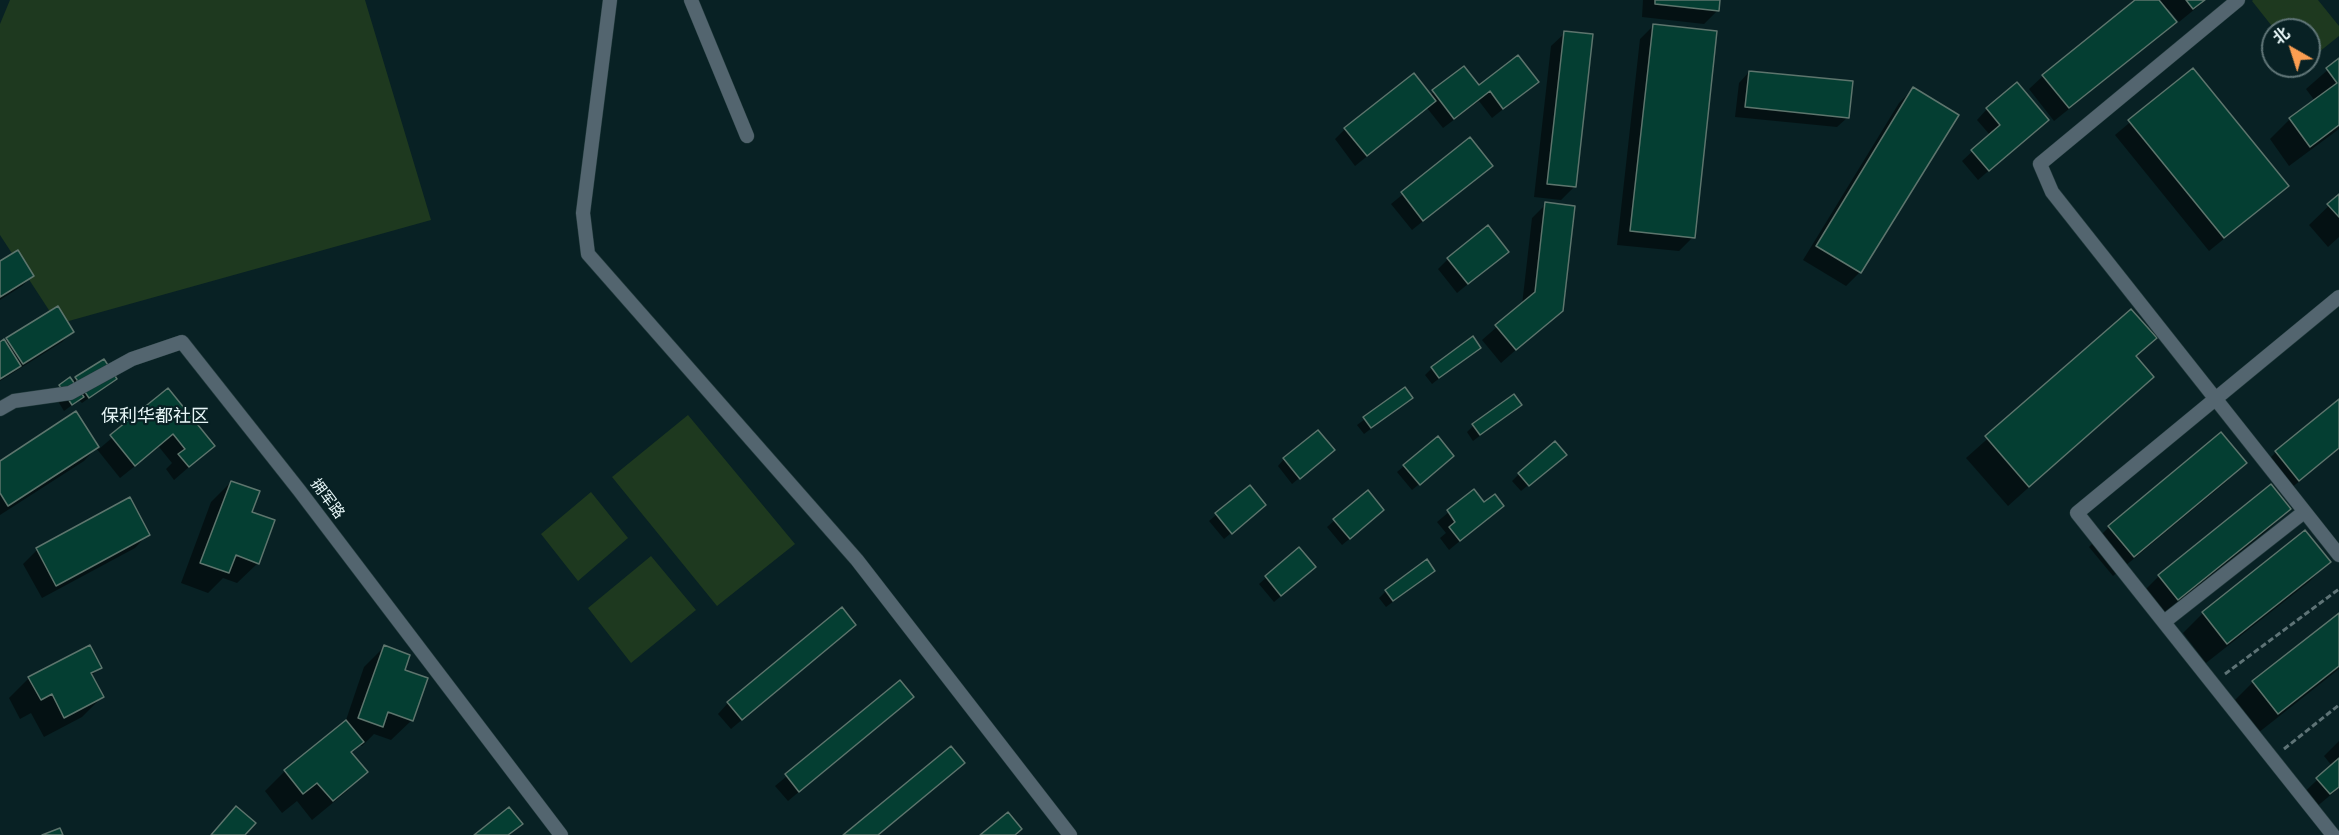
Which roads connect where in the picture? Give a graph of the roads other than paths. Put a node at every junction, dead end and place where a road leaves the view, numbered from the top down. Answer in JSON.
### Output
{"nodes":[{"id":1,"x":610,"y":0,"type":"edge"},
{"id":2,"x":691,"y":0,"type":"edge"},
{"id":3,"x":2238,"y":0,"type":"edge"},
{"id":4,"x":747,"y":136,"type":"dead end"},
{"id":5,"x":2339,"y":297,"type":"edge"},
{"id":6,"x":2214,"y":400,"type":"junction"},
{"id":7,"x":0,"y":410,"type":"edge"},
{"id":8,"x":2304,"y":512,"type":"junction"},
{"id":9,"x":2339,"y":555,"type":"edge"},
{"id":10,"x":2164,"y":622,"type":"junction"},
{"id":11,"x":561,"y":835,"type":"edge"},
{"id":12,"x":1070,"y":835,"type":"edge"},
{"id":13,"x":2333,"y":835,"type":"edge"}],
"edges":[{"from":1,"to":12,"type":"street"},
{"from":2,"to":4,"type":"street"},
{"from":3,"to":6,"type":"street"},
{"from":5,"to":6,"type":"street"},
{"from":6,"to":8,"type":"street"},
{"from":6,"to":10,"type":"street"},
{"from":7,"to":11,"type":"street","name":"拥军路"},
{"from":8,"to":9,"type":"street"},
{"from":8,"to":10,"type":"street"},
{"from":10,"to":13,"type":"street"}]}
